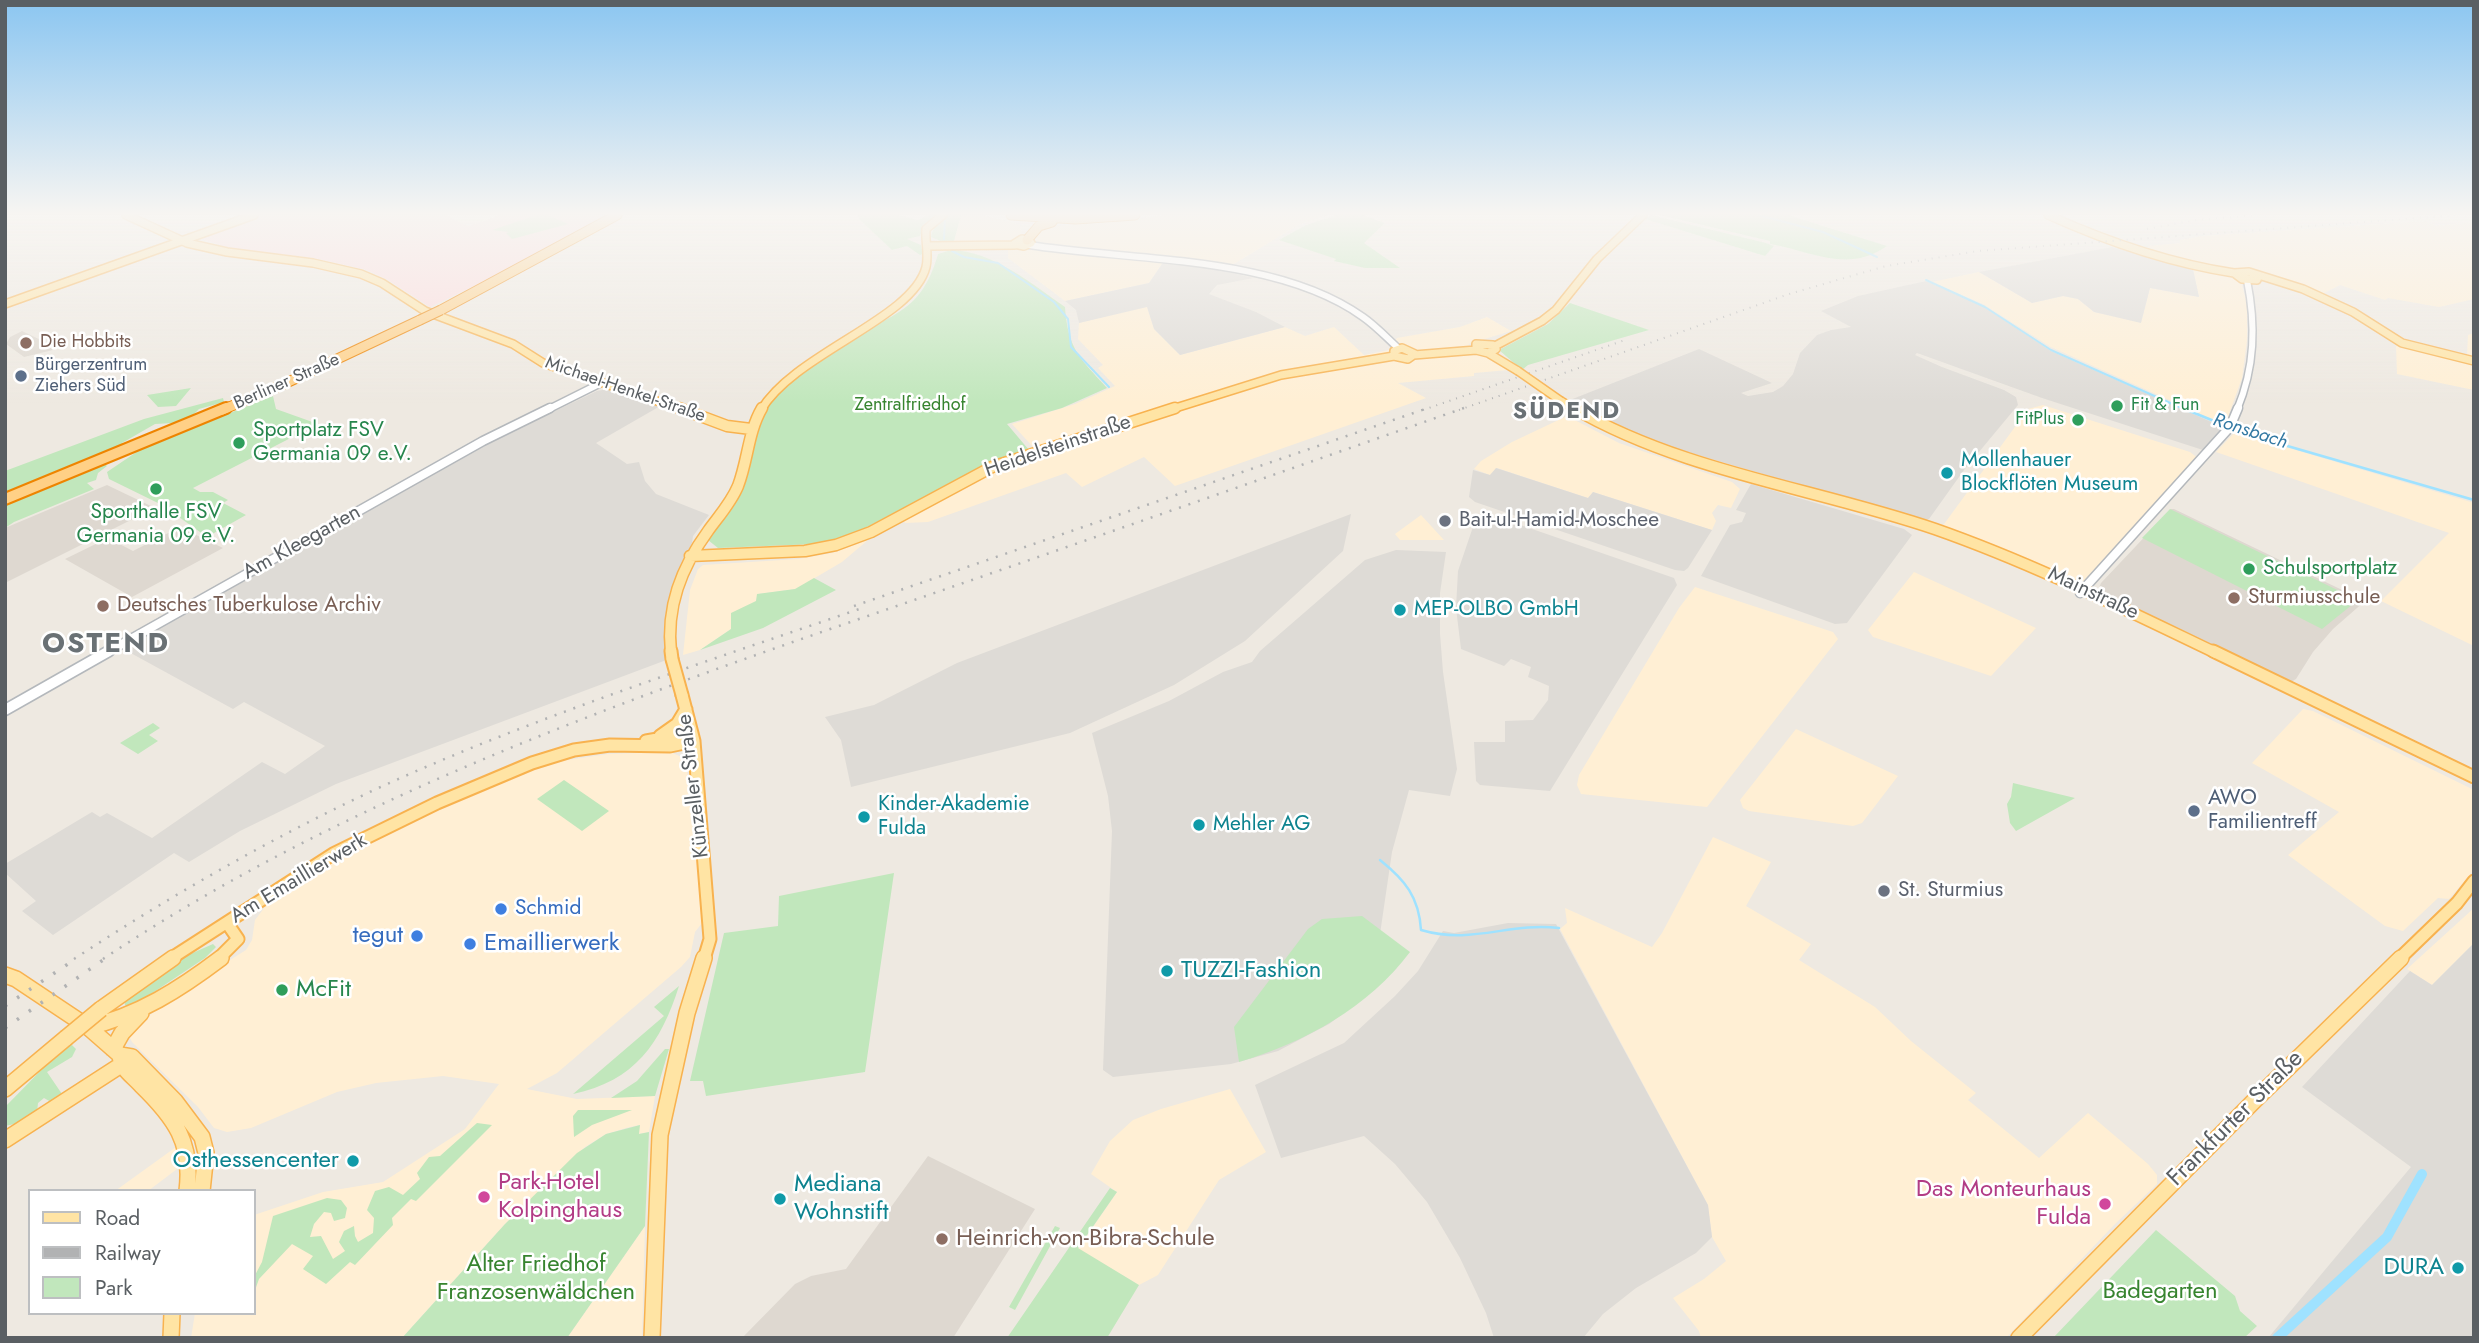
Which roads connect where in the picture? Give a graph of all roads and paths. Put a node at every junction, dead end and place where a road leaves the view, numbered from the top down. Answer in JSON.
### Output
{"nodes":[{"id":1,"x":2258,"y":277,"type":"edge"},
{"id":2,"x":77,"y":278,"type":"edge"},
{"id":3,"x":369,"y":278,"type":"edge"},
{"id":4,"x":501,"y":278,"type":"edge"},
{"id":5,"x":921,"y":278,"type":"edge"},
{"id":6,"x":1264,"y":278,"type":"edge"},
{"id":7,"x":1582,"y":278,"type":"edge"},
{"id":8,"x":2243,"y":278,"type":"edge"},
{"id":9,"x":2261,"y":278,"type":"edge"},
{"id":10,"x":2247,"y":280,"type":"junction"},
{"id":11,"x":5,"y":304,"type":"edge"},
{"id":12,"x":441,"y":310,"type":"joint"},
{"id":13,"x":423,"y":316,"type":"junction"},
{"id":14,"x":1491,"y":349,"type":"junction"},
{"id":15,"x":1397,"y":352,"type":"junction"},
{"id":16,"x":1414,"y":354,"type":"joint"},
{"id":17,"x":2474,"y":361,"type":"edge"},
{"id":18,"x":603,"y":382,"type":"junction"},
{"id":19,"x":751,"y":429,"type":"junction"},
{"id":20,"x":5,"y":499,"type":"edge"},
{"id":21,"x":690,"y":556,"type":"junction"},
{"id":22,"x":2082,"y":591,"type":"junction"},
{"id":23,"x":686,"y":709,"type":"junction"},
{"id":24,"x":5,"y":710,"type":"edge"},
{"id":25,"x":693,"y":737,"type":"junction"},
{"id":26,"x":656,"y":738,"type":"junction"},
{"id":27,"x":630,"y":744,"type":"junction"},
{"id":28,"x":2474,"y":780,"type":"edge"},
{"id":29,"x":2474,"y":881,"type":"edge"},
{"id":30,"x":2474,"y":895,"type":"edge"},
{"id":31,"x":2457,"y":903,"type":"junction"},
{"id":32,"x":227,"y":923,"type":"junction"},
{"id":33,"x":5,"y":975,"type":"edge"},
{"id":34,"x":146,"y":1007,"type":"junction"},
{"id":35,"x":88,"y":1027,"type":"junction"},
{"id":36,"x":118,"y":1056,"type":"junction"},
{"id":37,"x":5,"y":1089,"type":"edge"},
{"id":38,"x":5,"y":1140,"type":"edge"},
{"id":39,"x":187,"y":1189,"type":"edge"},
{"id":40,"x":202,"y":1189,"type":"edge"},
{"id":41,"x":173,"y":1315,"type":"edge"},
{"id":42,"x":171,"y":1338,"type":"edge"},
{"id":43,"x":652,"y":1338,"type":"edge"},
{"id":44,"x":2019,"y":1338,"type":"edge"}],
"edges":[{"from":1,"to":10,"type":"main road"},
{"from":2,"to":11,"type":"main road"},
{"from":3,"to":13,"type":"main road","name":"Michael-Henkel-Straße"},
{"from":4,"to":12,"type":"highway","name":"Berliner Straße"},
{"from":5,"to":19,"type":"main road","name":"Künzeller Straße"},
{"from":6,"to":15,"type":"street"},
{"from":7,"to":14,"type":"main road"},
{"from":8,"to":10,"type":"main road"},
{"from":9,"to":17,"type":"main road"},
{"from":10,"to":22,"type":"street"},
{"from":12,"to":13,"type":"highway","name":"Berliner Straße","bridge":true},
{"from":13,"to":18,"type":"main road","name":"Michael-Henkel-Straße"},
{"from":13,"to":20,"type":"highway","name":"Berliner Straße"},
{"from":14,"to":16,"type":"main road","name":"Mainstraße"},
{"from":14,"to":22,"type":"main road","name":"Mainstraße","bridge":true},
{"from":15,"to":16,"type":"main road","name":"Heidelsteinstraße"},
{"from":15,"to":21,"type":"main road","name":"Heidelsteinstraße"},
{"from":18,"to":19,"type":"main road","name":"Michael-Henkel-Straße"},
{"from":18,"to":24,"type":"street","name":"Am Kleegarten"},
{"from":19,"to":21,"type":"main road","name":"Künzeller Straße"},
{"from":21,"to":23,"type":"main road","name":"Künzeller Straße","bridge":true},
{"from":22,"to":28,"type":"main road","name":"Mainstraße"},
{"from":23,"to":25,"type":"main road","name":"Künzeller Straße"},
{"from":23,"to":26,"type":"main road"},
{"from":25,"to":26,"type":"main road","name":"Am Emaillierwerk"},
{"from":25,"to":27,"type":"main road","name":"Am Emaillierwerk"},
{"from":25,"to":43,"type":"main road","name":"Künzeller Straße"},
{"from":26,"to":27,"type":"main road","name":"Am Emaillierwerk"},
{"from":27,"to":32,"type":"main road","name":"Am Emaillierwerk"},
{"from":29,"to":31,"type":"main road","name":"Frankfurter Straße"},
{"from":30,"to":31,"type":"main road","name":"Frankfurter Straße"},
{"from":31,"to":44,"type":"main road","name":"Frankfurter Straße"},
{"from":32,"to":34,"type":"main road"},
{"from":32,"to":37,"type":"main road","name":"Am Emaillierwerk","bridge":true},
{"from":33,"to":35,"type":"main road"},
{"from":34,"to":35,"type":"main road"},
{"from":34,"to":36,"type":"main road"},
{"from":35,"to":36,"type":"main road"},
{"from":36,"to":38,"type":"main road"},
{"from":36,"to":39,"type":"main road"},
{"from":36,"to":40,"type":"main road"},
{"from":41,"to":42,"type":"main road"}]}
